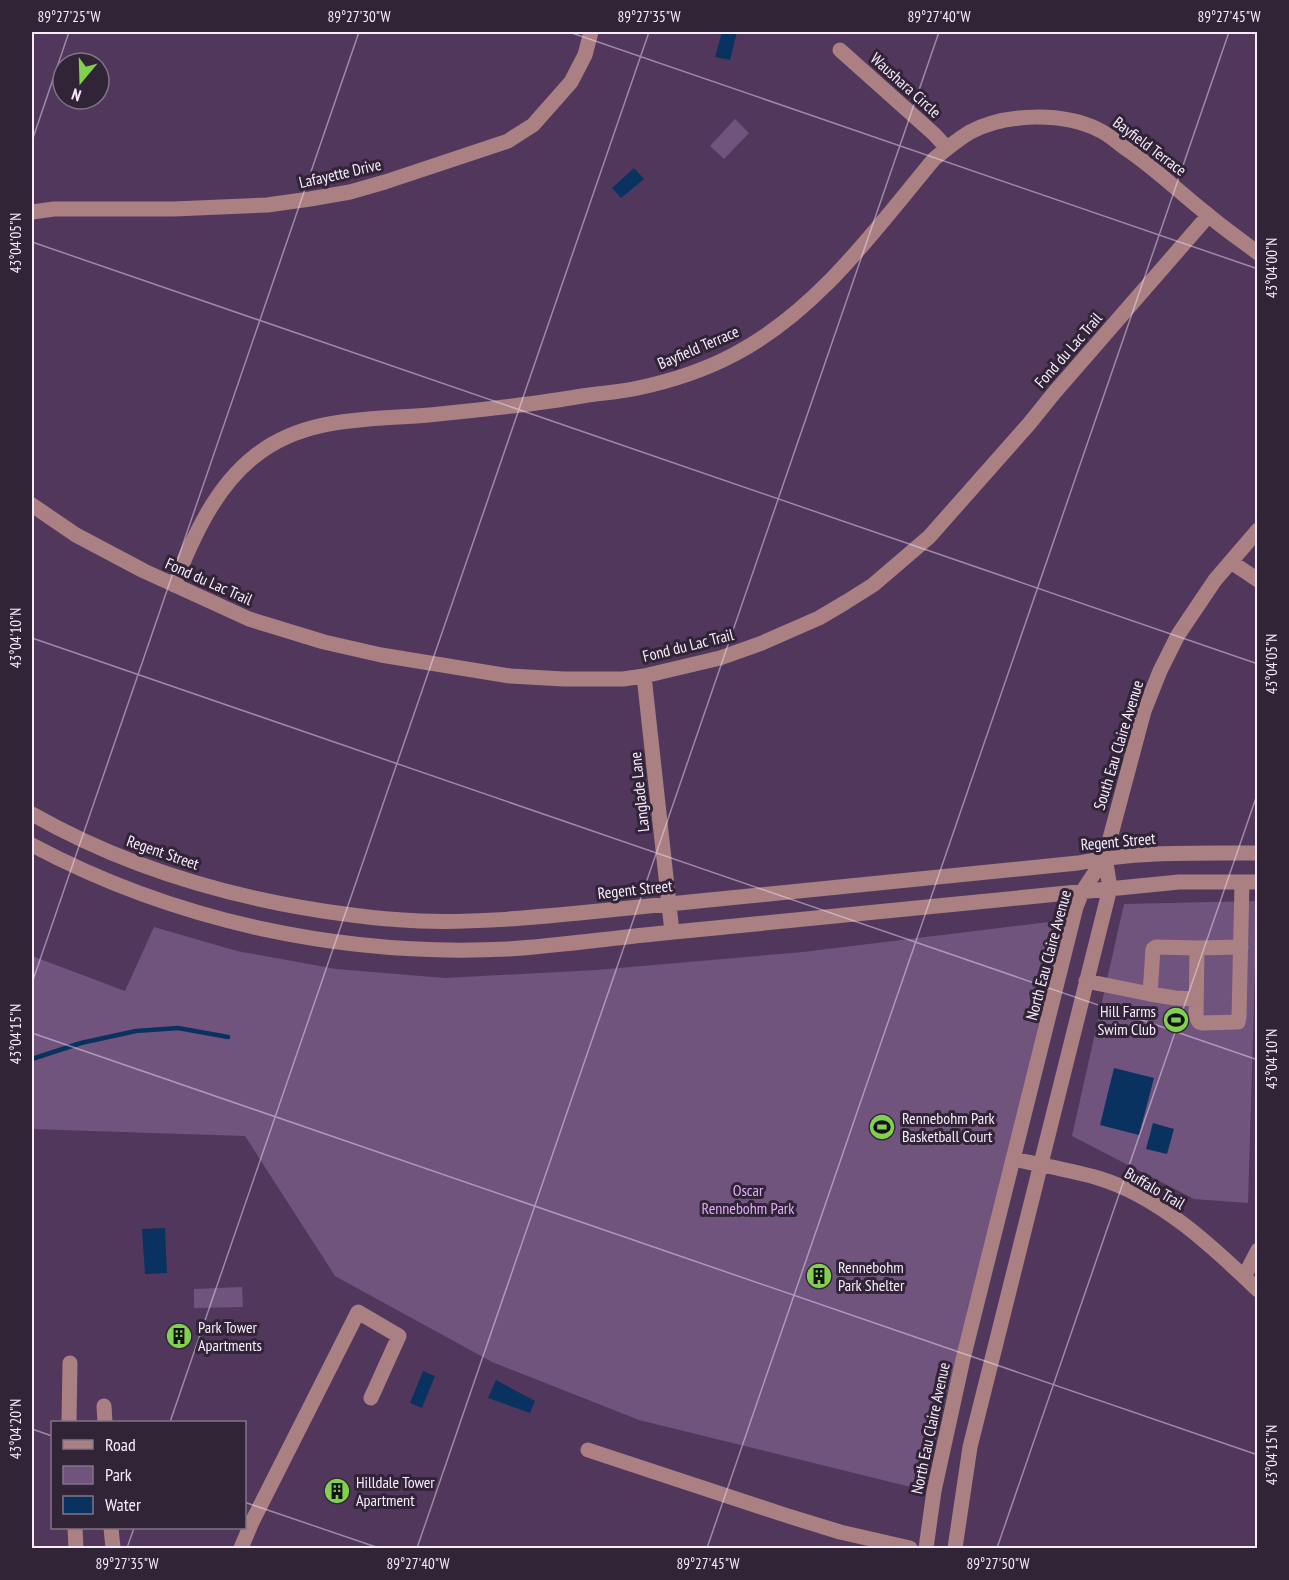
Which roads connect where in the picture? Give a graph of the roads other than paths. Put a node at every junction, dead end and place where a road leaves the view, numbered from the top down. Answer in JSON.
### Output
{"nodes":[{"id":1,"x":591,"y":32,"type":"edge"},
{"id":2,"x":840,"y":50,"type":"dead end"},
{"id":3,"x":947,"y":148,"type":"junction"},
{"id":4,"x":32,"y":212,"type":"edge"},
{"id":5,"x":1208,"y":216,"type":"junction"},
{"id":6,"x":1257,"y":253,"type":"edge"},
{"id":7,"x":32,"y":505,"type":"edge"},
{"id":8,"x":1257,"y":530,"type":"edge"},
{"id":9,"x":1231,"y":562,"type":"junction"},
{"id":10,"x":1257,"y":580,"type":"edge"},
{"id":11,"x":174,"y":585,"type":"junction"},
{"id":12,"x":644,"y":676,"type":"junction"},
{"id":13,"x":32,"y":814,"type":"edge"},
{"id":14,"x":32,"y":845,"type":"edge"},
{"id":15,"x":1257,"y":853,"type":"edge"},
{"id":16,"x":1105,"y":857,"type":"junction"},
{"id":17,"x":1250,"y":882,"type":"edge"},
{"id":18,"x":1110,"y":888,"type":"junction"},
{"id":19,"x":1082,"y":892,"type":"junction"},
{"id":20,"x":669,"y":904,"type":"junction"},
{"id":21,"x":672,"y":932,"type":"junction"},
{"id":22,"x":1240,"y":947,"type":"junction"},
{"id":23,"x":1197,"y":948,"type":"junction"},
{"id":24,"x":1086,"y":981,"type":"junction"},
{"id":25,"x":1150,"y":993,"type":"junction"},
{"id":26,"x":1197,"y":999,"type":"junction"},
{"id":27,"x":1013,"y":1159,"type":"junction"},
{"id":28,"x":1040,"y":1164,"type":"junction"},
{"id":29,"x":1257,"y":1250,"type":"edge"},
{"id":30,"x":1244,"y":1276,"type":"junction"},
{"id":31,"x":1257,"y":1290,"type":"edge"},
{"id":32,"x":70,"y":1363,"type":"dead end"},
{"id":33,"x":371,"y":1398,"type":"dead end"},
{"id":34,"x":104,"y":1406,"type":"dead end"},
{"id":35,"x":69,"y":1421,"type":"edge"},
{"id":36,"x":105,"y":1421,"type":"edge"},
{"id":37,"x":588,"y":1450,"type":"dead end"},
{"id":38,"x":75,"y":1529,"type":"edge"},
{"id":39,"x":111,"y":1529,"type":"edge"},
{"id":40,"x":76,"y":1548,"type":"edge"},
{"id":41,"x":113,"y":1548,"type":"edge"},
{"id":42,"x":241,"y":1548,"type":"edge"},
{"id":43,"x":910,"y":1548,"type":"edge"},
{"id":44,"x":926,"y":1548,"type":"edge"},
{"id":45,"x":955,"y":1548,"type":"edge"}],
"edges":[{"from":1,"to":4,"type":"street","name":"Lafayette Drive"},
{"from":2,"to":3,"type":"street","name":"Waushara Circle"},
{"from":3,"to":5,"type":"street","name":"Bayfield Terrace"},
{"from":3,"to":11,"type":"street","name":"Bayfield Terrace"},
{"from":5,"to":6,"type":"street","name":"Bayfield Terrace"},
{"from":5,"to":12,"type":"street","name":"Fond du Lac Trail"},
{"from":7,"to":11,"type":"street","name":"Fond du Lac Trail"},
{"from":8,"to":9,"type":"street","name":"South Eau Claire Avenue"},
{"from":9,"to":10,"type":"street"},
{"from":9,"to":16,"type":"street","name":"South Eau Claire Avenue"},
{"from":11,"to":12,"type":"street","name":"Fond du Lac Trail"},
{"from":12,"to":20,"type":"street","name":"Langlade Lane"},
{"from":13,"to":20,"type":"street","name":"Regent Street"},
{"from":14,"to":21,"type":"street"},
{"from":15,"to":16,"type":"street","name":"Regent Street"},
{"from":16,"to":18,"type":"street"},
{"from":16,"to":19,"type":"street","name":"North Eau Claire Avenue"},
{"from":16,"to":20,"type":"street","name":"Regent Street"},
{"from":17,"to":18,"type":"street"},
{"from":17,"to":22,"type":"street"},
{"from":18,"to":19,"type":"street"},
{"from":18,"to":24,"type":"street"},
{"from":19,"to":21,"type":"street"},
{"from":19,"to":27,"type":"street","name":"North Eau Claire Avenue"},
{"from":20,"to":21,"type":"street","name":"Langlade Lane"},
{"from":22,"to":23,"type":"street"},
{"from":22,"to":26,"type":"street"},
{"from":23,"to":25,"type":"street"},
{"from":23,"to":26,"type":"street"},
{"from":24,"to":25,"type":"street"},
{"from":24,"to":28,"type":"street"},
{"from":25,"to":26,"type":"street"},
{"from":27,"to":28,"type":"street","name":"Buffalo Trail"},
{"from":27,"to":44,"type":"street","name":"North Eau Claire Avenue"},
{"from":28,"to":30,"type":"street","name":"Buffalo Trail"},
{"from":28,"to":45,"type":"street"},
{"from":29,"to":30,"type":"street"},
{"from":30,"to":31,"type":"street","name":"Buffalo Trail"},
{"from":32,"to":35,"type":"street"},
{"from":33,"to":42,"type":"street"},
{"from":34,"to":36,"type":"street"},
{"from":37,"to":43,"type":"street"},
{"from":38,"to":40,"type":"street"},
{"from":39,"to":41,"type":"street"}]}
